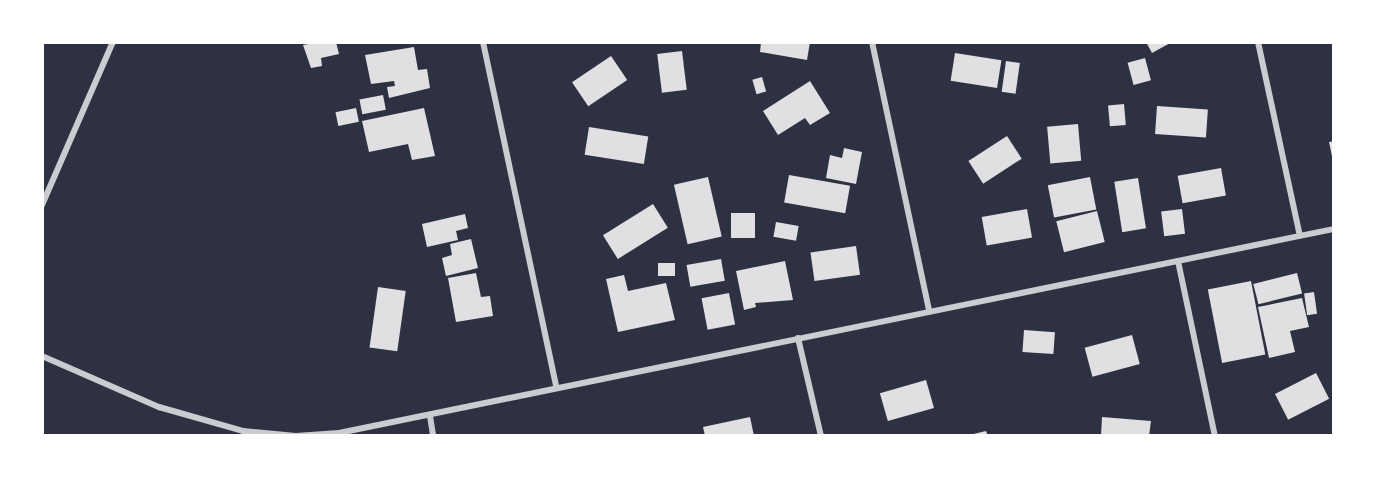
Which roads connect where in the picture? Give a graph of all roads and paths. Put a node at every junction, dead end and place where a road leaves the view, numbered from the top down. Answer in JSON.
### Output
{"nodes":[{"id":1,"x":114,"y":42,"type":"edge"},
{"id":2,"x":483,"y":42,"type":"edge"},
{"id":3,"x":872,"y":42,"type":"edge"},
{"id":4,"x":1258,"y":42,"type":"edge"},
{"id":5,"x":42,"y":205,"type":"edge"},
{"id":6,"x":1334,"y":229,"type":"edge"},
{"id":7,"x":1300,"y":236,"type":"junction"},
{"id":8,"x":1178,"y":261,"type":"junction"},
{"id":9,"x":929,"y":311,"type":"junction"},
{"id":10,"x":798,"y":338,"type":"junction"},
{"id":11,"x":42,"y":356,"type":"edge"},
{"id":12,"x":556,"y":386,"type":"junction"},
{"id":13,"x":430,"y":416,"type":"junction"},
{"id":14,"x":434,"y":436,"type":"edge"},
{"id":15,"x":821,"y":436,"type":"edge"},
{"id":16,"x":1215,"y":436,"type":"edge"}],
"edges":[{"from":1,"to":5,"type":"street"},
{"from":2,"to":12,"type":"street"},
{"from":3,"to":9,"type":"street"},
{"from":4,"to":7,"type":"street"},
{"from":6,"to":7,"type":"street"},
{"from":7,"to":8,"type":"street"},
{"from":8,"to":9,"type":"street"},
{"from":8,"to":16,"type":"street"},
{"from":9,"to":10,"type":"street"},
{"from":10,"to":12,"type":"street"},
{"from":10,"to":15,"type":"street"},
{"from":11,"to":13,"type":"street"},
{"from":12,"to":13,"type":"street"},
{"from":13,"to":14,"type":"street"}]}
